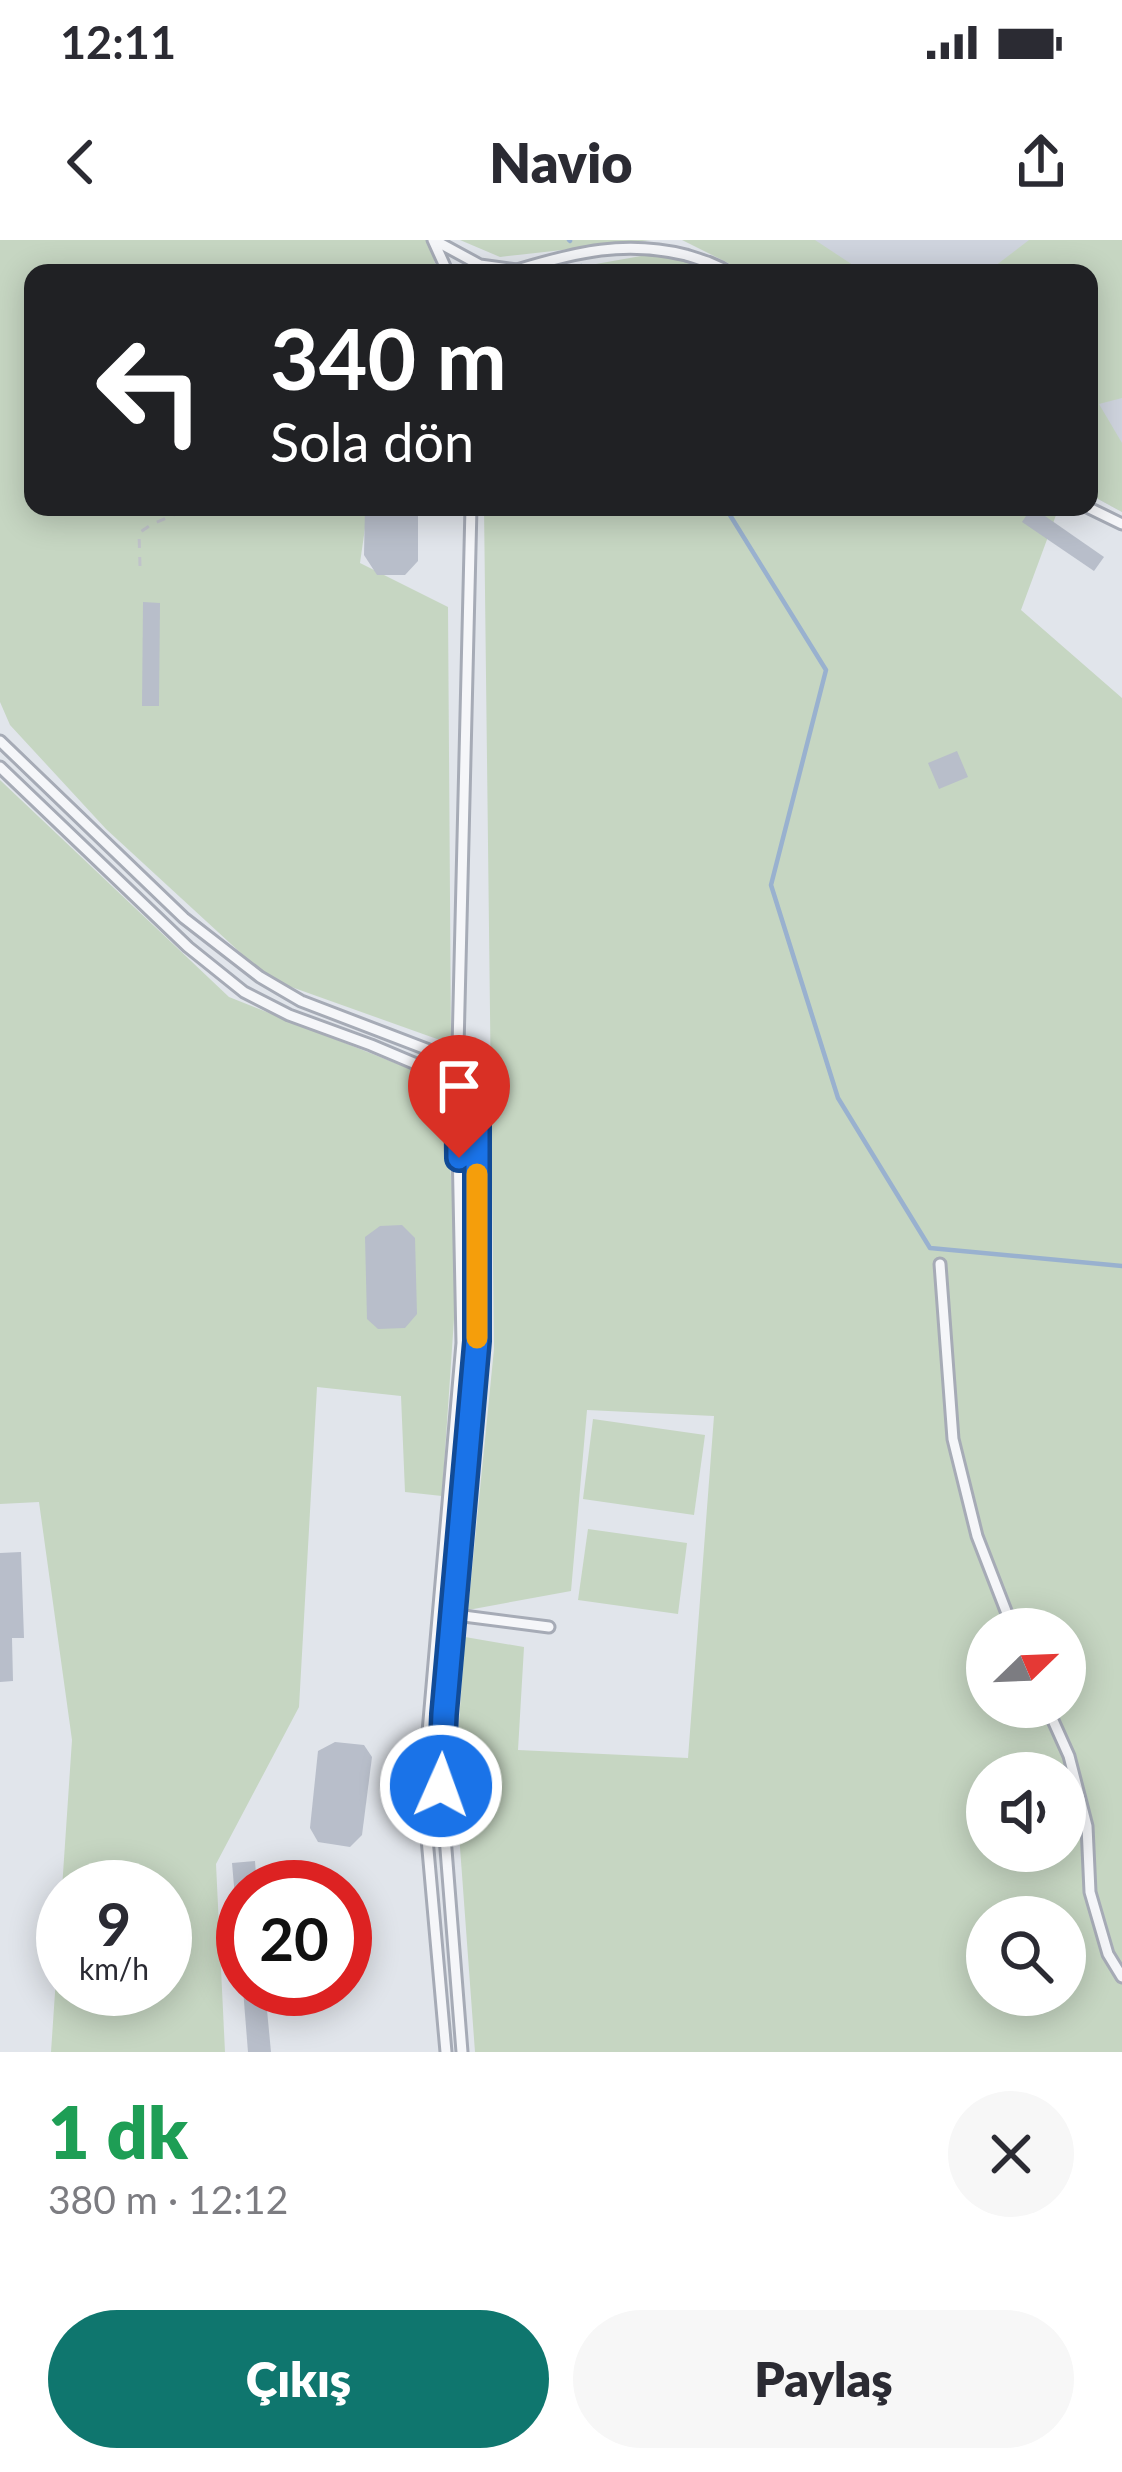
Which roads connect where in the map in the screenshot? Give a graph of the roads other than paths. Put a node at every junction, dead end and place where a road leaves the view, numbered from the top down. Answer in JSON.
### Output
{"nodes":[{"id":1,"x":434,"y":240,"type":"edge"},
{"id":2,"x":478,"y":264,"type":"edge"},
{"id":3,"x":538,"y":264,"type":"edge"},
{"id":4,"x":718,"y":264,"type":"edge"},
{"id":5,"x":471,"y":516,"type":"edge"},
{"id":6,"x":0,"y":741,"type":"edge"},
{"id":7,"x":0,"y":766,"type":"edge"},
{"id":8,"x":458,"y":1063,"type":"junction"},
{"id":9,"x":457,"y":1094,"type":"junction"},
{"id":10,"x":940,"y":1264,"type":"dead end"},
{"id":11,"x":1004,"y":1608,"type":"edge"},
{"id":12,"x":437,"y":1612,"type":"junction"},
{"id":13,"x":453,"y":1615,"type":"junction"},
{"id":14,"x":549,"y":1627,"type":"dead end"},
{"id":15,"x":1056,"y":1728,"type":"edge"},
{"id":16,"x":1122,"y":1978,"type":"edge"},
{"id":17,"x":446,"y":2052,"type":"edge"},
{"id":18,"x":463,"y":2052,"type":"edge"}],
"edges":[{"from":1,"to":2,"type":"lane"},
{"from":3,"to":4,"type":"lane"},
{"from":5,"to":8,"type":"lane"},
{"from":6,"to":8,"type":"lane"},
{"from":7,"to":9,"type":"lane"},
{"from":8,"to":9,"type":"lane"},
{"from":8,"to":13,"type":"lane"},
{"from":9,"to":12,"type":"lane"},
{"from":10,"to":11,"type":"lane"},
{"from":12,"to":13,"type":"lane"},
{"from":12,"to":17,"type":"lane"},
{"from":13,"to":14,"type":"lane"},
{"from":13,"to":18,"type":"lane"},
{"from":15,"to":16,"type":"lane"}]}
